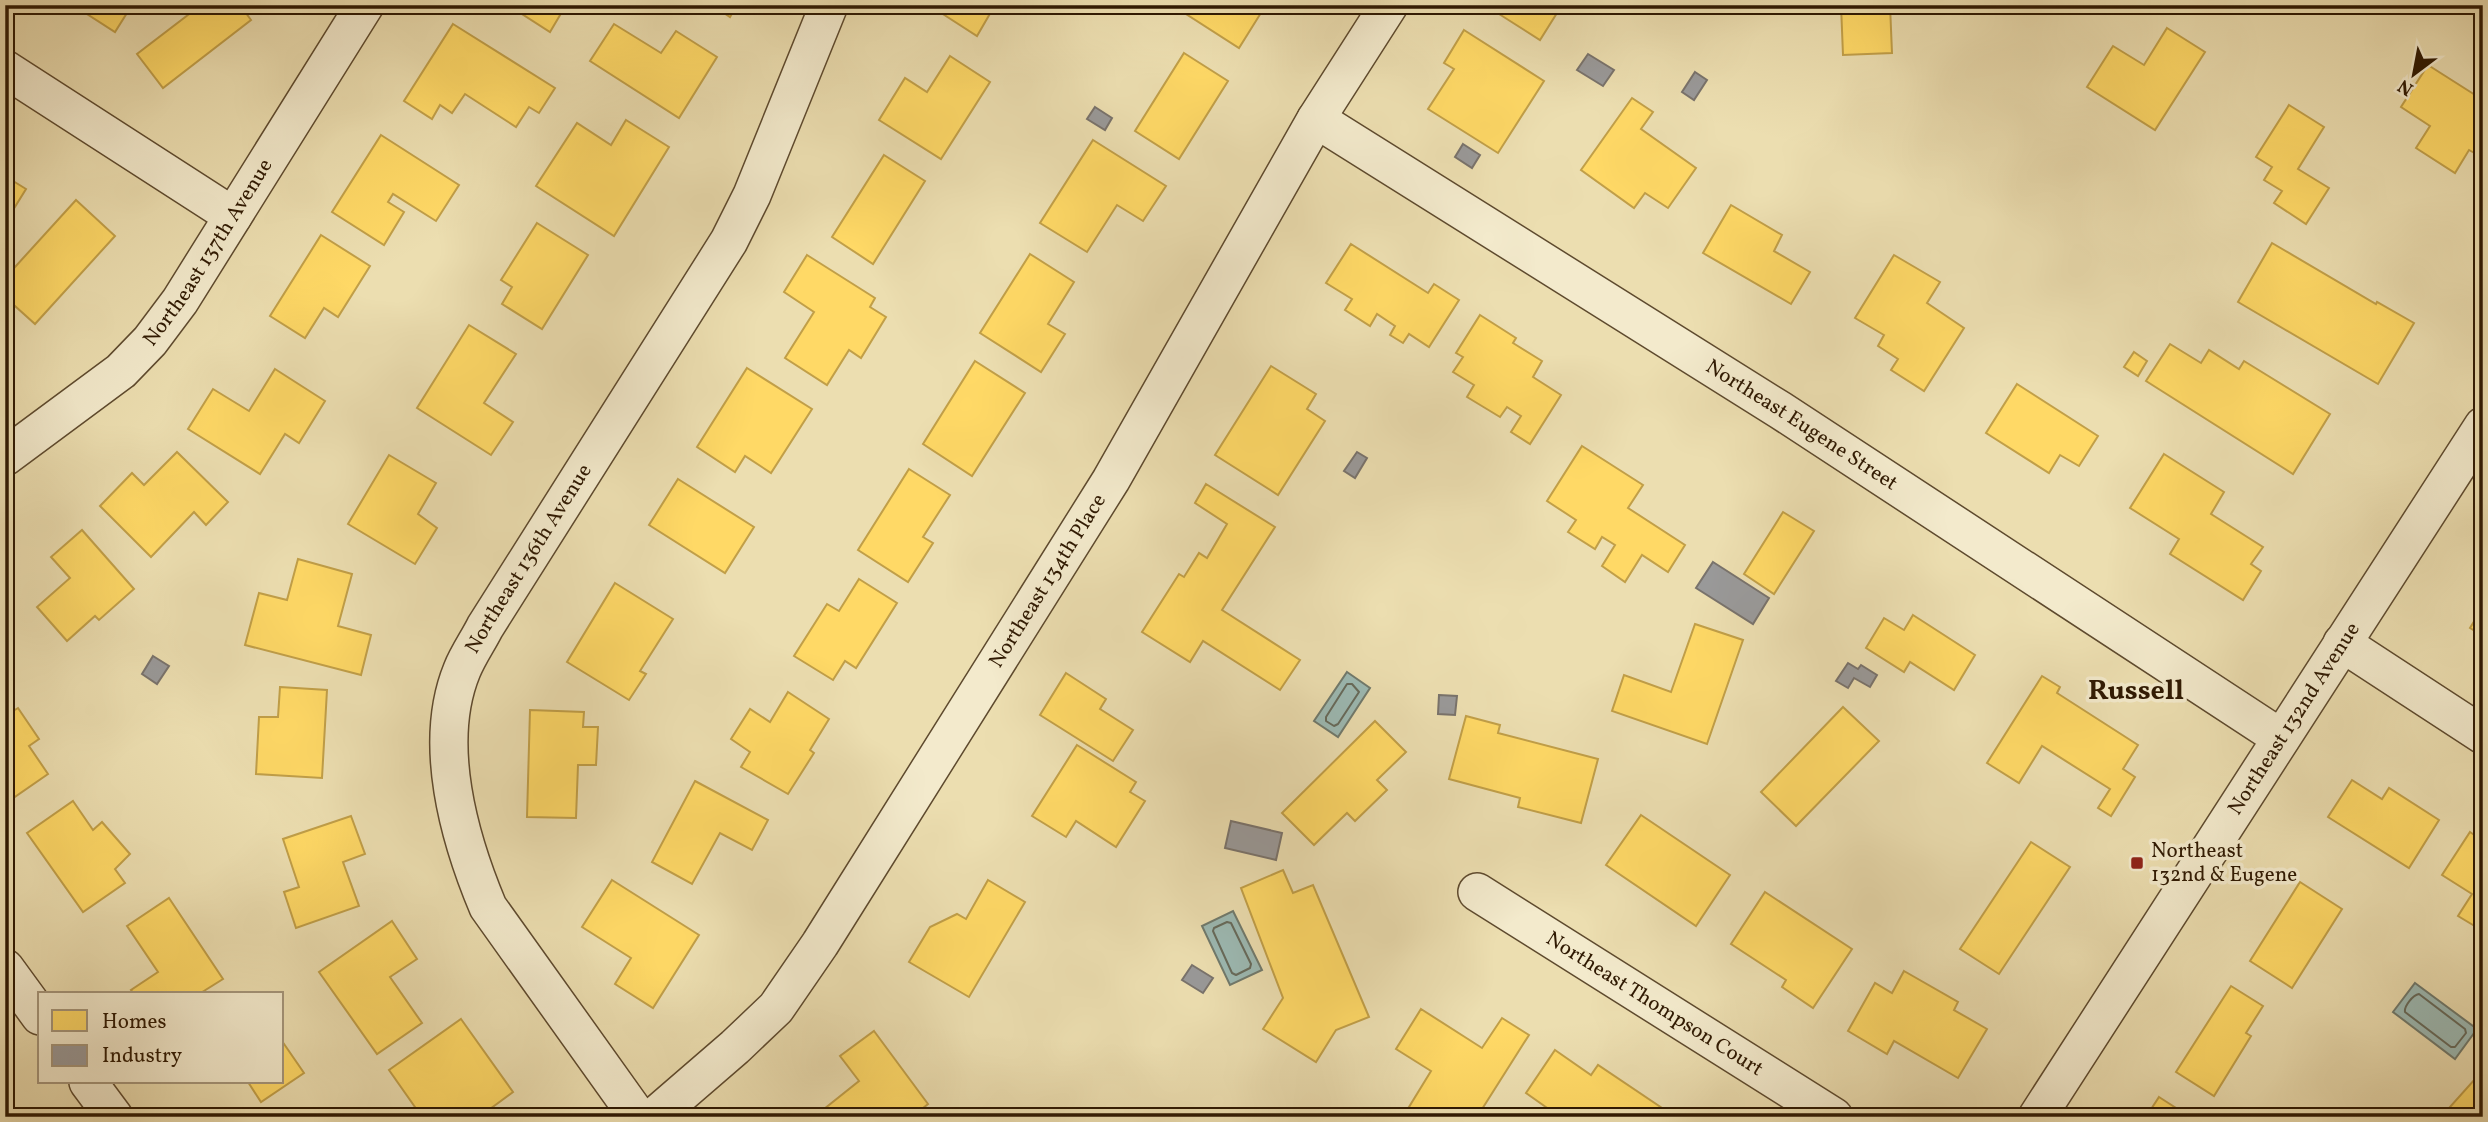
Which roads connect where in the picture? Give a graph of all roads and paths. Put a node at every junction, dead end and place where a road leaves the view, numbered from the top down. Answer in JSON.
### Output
{"nodes":[{"id":1,"x":365,"y":5,"type":"edge"},
{"id":2,"x":830,"y":5,"type":"edge"},
{"id":3,"x":1389,"y":5,"type":"edge"},
{"id":4,"x":5,"y":69,"type":"edge"},
{"id":5,"x":1316,"y":119,"type":"junction"},
{"id":6,"x":233,"y":216,"type":"junction"},
{"id":7,"x":2483,"y":426,"type":"edge"},
{"id":8,"x":5,"y":457,"type":"edge"},
{"id":9,"x":2342,"y":643,"type":"junction"},
{"id":10,"x":2483,"y":735,"type":"edge"},
{"id":11,"x":2281,"y":738,"type":"junction"},
{"id":12,"x":1477,"y":892,"type":"dead end"},
{"id":13,"x":5,"y":968,"type":"edge"},
{"id":14,"x":38,"y":1013,"type":"edge"},
{"id":15,"x":89,"y":1084,"type":"edge"},
{"id":16,"x":114,"y":1117,"type":"edge"},
{"id":17,"x":638,"y":1117,"type":"edge"},
{"id":18,"x":654,"y":1117,"type":"edge"},
{"id":19,"x":1834,"y":1117,"type":"edge"},
{"id":20,"x":2037,"y":1117,"type":"edge"}],
"edges":[{"from":1,"to":6,"type":"street","name":"Northeast 137th Avenue"},
{"from":2,"to":17,"type":"street","name":"Northeast 136th Avenue"},
{"from":3,"to":5,"type":"street","name":"Northeast 134th Place"},
{"from":4,"to":6,"type":"street"},
{"from":5,"to":11,"type":"street","name":"Northeast Eugene Street"},
{"from":5,"to":18,"type":"street","name":"Northeast 134th Place"},
{"from":6,"to":8,"type":"street","name":"Northeast 137th Avenue"},
{"from":7,"to":9,"type":"street","name":"Northeast 132nd Avenue"},
{"from":9,"to":10,"type":"street"},
{"from":9,"to":11,"type":"street","name":"Northeast 132nd Avenue"},
{"from":11,"to":20,"type":"street","name":"Northeast 132nd Avenue"},
{"from":12,"to":19,"type":"street","name":"Northeast Thompson Court"},
{"from":13,"to":14,"type":"street"},
{"from":15,"to":16,"type":"street"}]}
